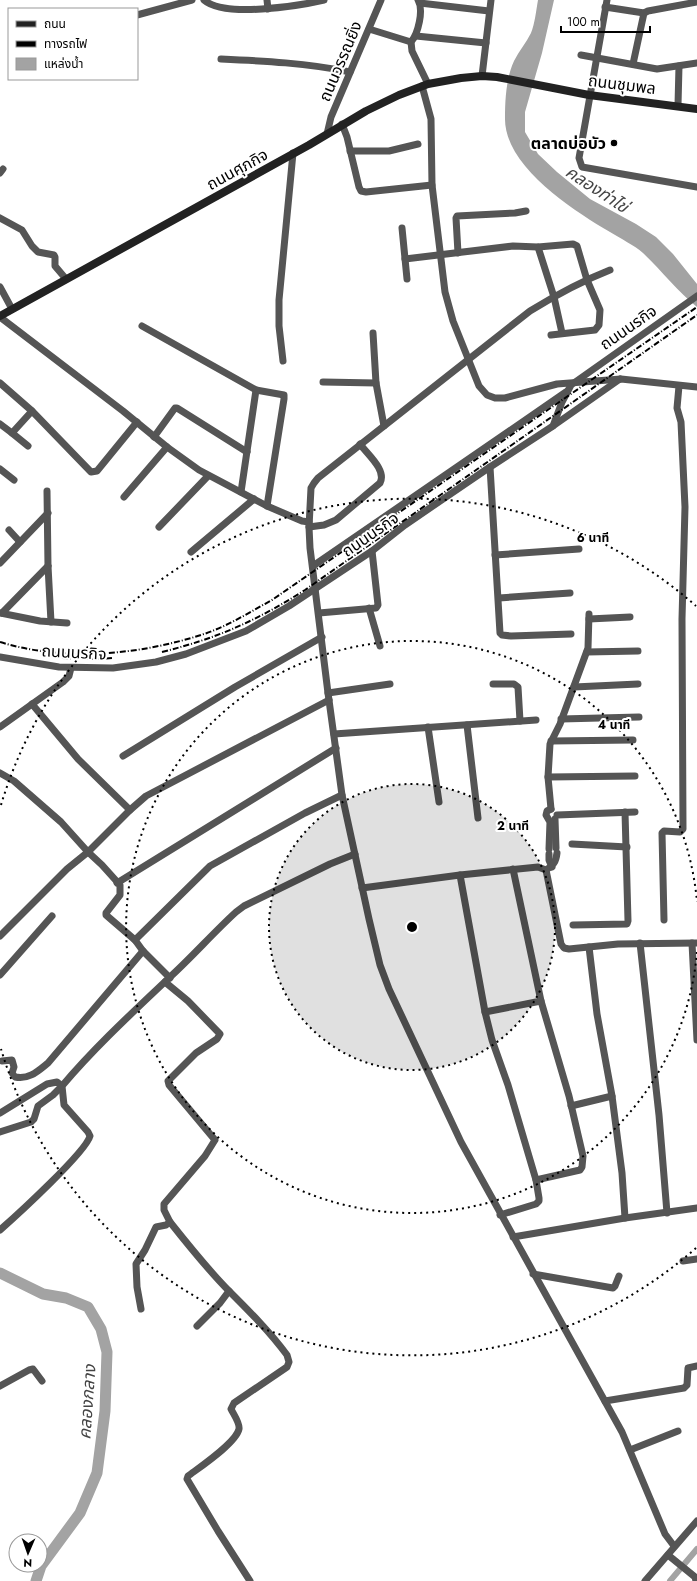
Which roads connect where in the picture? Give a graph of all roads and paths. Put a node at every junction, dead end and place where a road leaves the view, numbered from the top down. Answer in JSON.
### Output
{"nodes":[{"id":1,"x":192,"y":0,"type":"edge"},
{"id":2,"x":204,"y":0,"type":"edge"},
{"id":3,"x":267,"y":0,"type":"edge"},
{"id":4,"x":323,"y":0,"type":"edge"},
{"id":5,"x":381,"y":0,"type":"edge"},
{"id":6,"x":491,"y":0,"type":"edge"},
{"id":7,"x":419,"y":2,"type":"edge"},
{"id":8,"x":697,"y":2,"type":"edge"},
{"id":9,"x":606,"y":4,"type":"edge"},
{"id":10,"x":268,"y":9,"type":"junction"},
{"id":11,"x":489,"y":11,"type":"junction"},
{"id":12,"x":644,"y":14,"type":"junction"},
{"id":13,"x":138,"y":15,"type":"edge"},
{"id":14,"x":369,"y":29,"type":"junction"},
{"id":15,"x":416,"y":36,"type":"junction"},
{"id":16,"x":411,"y":42,"type":"junction"},
{"id":17,"x":486,"y":43,"type":"junction"},
{"id":18,"x":581,"y":55,"type":"dead end"},
{"id":19,"x":596,"y":58,"type":"junction"},
{"id":20,"x":220,"y":59,"type":"dead end"},
{"id":21,"x":697,"y":63,"type":"edge"},
{"id":22,"x":633,"y":64,"type":"junction"},
{"id":23,"x":679,"y":66,"type":"junction"},
{"id":24,"x":350,"y":72,"type":"junction"},
{"id":25,"x":482,"y":76,"type":"junction"},
{"id":26,"x":497,"y":77,"type":"joint"},
{"id":27,"x":425,"y":85,"type":"junction"},
{"id":28,"x":589,"y":95,"type":"junction"},
{"id":29,"x":678,"y":106,"type":"junction"},
{"id":30,"x":697,"y":108,"type":"edge"},
{"id":31,"x":342,"y":124,"type":"junction"},
{"id":32,"x":327,"y":134,"type":"junction"},
{"id":33,"x":418,"y":144,"type":"dead end"},
{"id":34,"x":350,"y":151,"type":"junction"},
{"id":35,"x":293,"y":153,"type":"junction"},
{"id":36,"x":432,"y":185,"type":"junction"},
{"id":37,"x":697,"y":187,"type":"edge"},
{"id":38,"x":526,"y":211,"type":"dead end"},
{"id":39,"x":0,"y":218,"type":"edge"},
{"id":40,"x":402,"y":228,"type":"dead end"},
{"id":41,"x":538,"y":246,"type":"junction"},
{"id":42,"x":458,"y":253,"type":"junction"},
{"id":43,"x":440,"y":255,"type":"junction"},
{"id":44,"x":405,"y":259,"type":"junction"},
{"id":45,"x":610,"y":270,"type":"dead end"},
{"id":46,"x":66,"y":279,"type":"junction"},
{"id":47,"x":408,"y":279,"type":"dead end"},
{"id":48,"x":587,"y":280,"type":"junction"},
{"id":49,"x":0,"y":287,"type":"edge"},
{"id":50,"x":554,"y":296,"type":"junction"},
{"id":51,"x":697,"y":296,"type":"edge"},
{"id":52,"x":12,"y":309,"type":"junction"},
{"id":53,"x":0,"y":316,"type":"edge"},
{"id":54,"x":142,"y":326,"type":"dead end"},
{"id":55,"x":373,"y":333,"type":"dead end"},
{"id":56,"x":562,"y":333,"type":"junction"},
{"id":57,"x":551,"y":335,"type":"dead end"},
{"id":58,"x":468,"y":360,"type":"junction"},
{"id":59,"x":283,"y":361,"type":"dead end"},
{"id":60,"x":621,"y":379,"type":"junction"},
{"id":61,"x":323,"y":382,"type":"dead end"},
{"id":62,"x":575,"y":382,"type":"junction"},
{"id":63,"x":0,"y":383,"type":"edge"},
{"id":64,"x":376,"y":383,"type":"junction"},
{"id":65,"x":679,"y":386,"type":"junction"},
{"id":66,"x":697,"y":387,"type":"edge"},
{"id":67,"x":256,"y":390,"type":"junction"},
{"id":68,"x":568,"y":390,"type":"junction"},
{"id":69,"x":32,"y":411,"type":"junction"},
{"id":70,"x":138,"y":422,"type":"junction"},
{"id":71,"x":0,"y":424,"type":"edge"},
{"id":72,"x":384,"y":426,"type":"junction"},
{"id":73,"x":553,"y":426,"type":"junction"},
{"id":74,"x":12,"y":434,"type":"junction"},
{"id":75,"x":154,"y":437,"type":"junction"},
{"id":76,"x":360,"y":444,"type":"junction"},
{"id":77,"x":28,"y":446,"type":"dead end"},
{"id":78,"x":167,"y":447,"type":"junction"},
{"id":79,"x":247,"y":452,"type":"junction"},
{"id":80,"x":490,"y":467,"type":"junction"},
{"id":81,"x":0,"y":469,"type":"edge"},
{"id":82,"x":208,"y":476,"type":"junction"},
{"id":83,"x":14,"y":480,"type":"dead end"},
{"id":84,"x":47,"y":491,"type":"dead end"},
{"id":85,"x":242,"y":492,"type":"junction"},
{"id":86,"x":124,"y":497,"type":"dead end"},
{"id":87,"x":254,"y":498,"type":"junction"},
{"id":88,"x":268,"y":506,"type":"junction"},
{"id":89,"x":48,"y":513,"type":"junction"},
{"id":90,"x":309,"y":524,"type":"junction"},
{"id":91,"x":159,"y":527,"type":"dead end"},
{"id":92,"x":9,"y":530,"type":"dead end"},
{"id":93,"x":20,"y":542,"type":"junction"},
{"id":94,"x":579,"y":549,"type":"dead end"},
{"id":95,"x":372,"y":551,"type":"junction"},
{"id":96,"x":191,"y":552,"type":"dead end"},
{"id":97,"x":495,"y":555,"type":"junction"},
{"id":98,"x":0,"y":563,"type":"edge"},
{"id":99,"x":48,"y":566,"type":"junction"},
{"id":100,"x":313,"y":566,"type":"junction"},
{"id":101,"x":315,"y":588,"type":"junction"},
{"id":102,"x":570,"y":593,"type":"dead end"},
{"id":103,"x":499,"y":598,"type":"junction"},
{"id":104,"x":369,"y":608,"type":"junction"},
{"id":105,"x":1,"y":613,"type":"edge"},
{"id":106,"x":319,"y":613,"type":"junction"},
{"id":107,"x":630,"y":618,"type":"dead end"},
{"id":108,"x":51,"y":622,"type":"junction"},
{"id":109,"x":67,"y":623,"type":"dead end"},
{"id":110,"x":571,"y":634,"type":"dead end"},
{"id":111,"x":322,"y":637,"type":"junction"},
{"id":112,"x":380,"y":646,"type":"dead end"},
{"id":113,"x":638,"y":651,"type":"dead end"},
{"id":114,"x":586,"y":652,"type":"junction"},
{"id":115,"x":0,"y":657,"type":"edge"},
{"id":116,"x":71,"y":668,"type":"junction"},
{"id":117,"x":390,"y":684,"type":"dead end"},
{"id":118,"x":493,"y":684,"type":"dead end"},
{"id":119,"x":638,"y":684,"type":"dead end"},
{"id":120,"x":574,"y":687,"type":"junction"},
{"id":121,"x":328,"y":696,"type":"junction"},
{"id":122,"x":32,"y":704,"type":"junction"},
{"id":123,"x":639,"y":717,"type":"dead end"},
{"id":124,"x":562,"y":719,"type":"junction"},
{"id":125,"x":536,"y":720,"type":"dead end"},
{"id":126,"x":520,"y":721,"type":"junction"},
{"id":127,"x":467,"y":724,"type":"junction"},
{"id":128,"x":0,"y":727,"type":"edge"},
{"id":129,"x":428,"y":727,"type":"junction"},
{"id":130,"x":334,"y":734,"type":"junction"},
{"id":131,"x":633,"y":740,"type":"dead end"},
{"id":132,"x":551,"y":741,"type":"junction"},
{"id":133,"x":336,"y":748,"type":"junction"},
{"id":134,"x":124,"y":756,"type":"dead end"},
{"id":135,"x":0,"y":773,"type":"edge"},
{"id":136,"x":636,"y":776,"type":"dead end"},
{"id":137,"x":548,"y":778,"type":"junction"},
{"id":138,"x":342,"y":795,"type":"junction"},
{"id":139,"x":439,"y":802,"type":"dead end"},
{"id":140,"x":130,"y":810,"type":"junction"},
{"id":141,"x":625,"y":812,"type":"junction"},
{"id":142,"x":635,"y":812,"type":"dead end"},
{"id":143,"x":553,"y":816,"type":"junction"},
{"id":144,"x":478,"y":818,"type":"dead end"},
{"id":145,"x":572,"y":844,"type":"dead end"},
{"id":146,"x":627,"y":846,"type":"junction"},
{"id":147,"x":88,"y":852,"type":"junction"},
{"id":148,"x":355,"y":854,"type":"junction"},
{"id":149,"x":549,"y":868,"type":"junction"},
{"id":150,"x":513,"y":869,"type":"junction"},
{"id":151,"x":460,"y":875,"type":"junction"},
{"id":152,"x":117,"y":883,"type":"junction"},
{"id":153,"x":362,"y":888,"type":"junction"},
{"id":154,"x":52,"y":916,"type":"dead end"},
{"id":155,"x":664,"y":920,"type":"dead end"},
{"id":156,"x":573,"y":924,"type":"dead end"},
{"id":157,"x":0,"y":936,"type":"edge"},
{"id":158,"x":135,"y":940,"type":"junction"},
{"id":159,"x":640,"y":943,"type":"junction"},
{"id":160,"x":694,"y":943,"type":"edge"},
{"id":161,"x":589,"y":947,"type":"junction"},
{"id":162,"x":143,"y":951,"type":"junction"},
{"id":163,"x":0,"y":975,"type":"edge"},
{"id":164,"x":168,"y":980,"type":"junction"},
{"id":165,"x":540,"y":1001,"type":"junction"},
{"id":166,"x":485,"y":1012,"type":"junction"},
{"id":167,"x":697,"y":1040,"type":"edge"},
{"id":168,"x":2,"y":1061,"type":"dead end"},
{"id":169,"x":62,"y":1086,"type":"junction"},
{"id":170,"x":612,"y":1096,"type":"junction"},
{"id":171,"x":571,"y":1106,"type":"junction"},
{"id":172,"x":0,"y":1113,"type":"edge"},
{"id":173,"x":0,"y":1132,"type":"edge"},
{"id":174,"x":536,"y":1180,"type":"junction"},
{"id":175,"x":697,"y":1208,"type":"edge"},
{"id":176,"x":667,"y":1213,"type":"junction"},
{"id":177,"x":500,"y":1215,"type":"junction"},
{"id":178,"x":626,"y":1218,"type":"junction"},
{"id":179,"x":170,"y":1222,"type":"junction"},
{"id":180,"x":0,"y":1230,"type":"edge"},
{"id":181,"x":514,"y":1237,"type":"junction"},
{"id":182,"x":697,"y":1259,"type":"edge"},
{"id":183,"x":683,"y":1261,"type":"dead end"},
{"id":184,"x":533,"y":1274,"type":"junction"},
{"id":185,"x":619,"y":1276,"type":"dead end"},
{"id":186,"x":229,"y":1291,"type":"junction"},
{"id":187,"x":141,"y":1309,"type":"dead end"},
{"id":188,"x":198,"y":1326,"type":"dead end"},
{"id":189,"x":697,"y":1366,"type":"edge"},
{"id":190,"x":42,"y":1381,"type":"dead end"},
{"id":191,"x":0,"y":1386,"type":"edge"},
{"id":192,"x":605,"y":1401,"type":"junction"},
{"id":193,"x":678,"y":1431,"type":"dead end"},
{"id":194,"x":630,"y":1450,"type":"junction"},
{"id":195,"x":697,"y":1521,"type":"edge"},
{"id":196,"x":674,"y":1546,"type":"junction"},
{"id":197,"x":670,"y":1556,"type":"junction"},
{"id":198,"x":695,"y":1579,"type":"edge"},
{"id":199,"x":250,"y":1581,"type":"edge"},
{"id":200,"x":645,"y":1581,"type":"edge"}],
"edges":[{"from":1,"to":13,"type":"street"},
{"from":2,"to":10,"type":"street"},
{"from":3,"to":10,"type":"street"},
{"from":4,"to":10,"type":"street"},
{"from":5,"to":14,"type":"street","name":"ถนนวรรณยิ่ง"},
{"from":6,"to":11,"type":"street"},
{"from":7,"to":11,"type":"street"},
{"from":7,"to":15,"type":"street"},
{"from":8,"to":12,"type":"street"},
{"from":9,"to":12,"type":"street"},
{"from":9,"to":19,"type":"street"},
{"from":11,"to":17,"type":"street"},
{"from":12,"to":22,"type":"street"},
{"from":14,"to":16,"type":"street"},
{"from":14,"to":24,"type":"street","name":"ถนนวรรณยิ่ง"},
{"from":15,"to":16,"type":"street"},
{"from":15,"to":17,"type":"street"},
{"from":16,"to":27,"type":"street"},
{"from":17,"to":25,"type":"street"},
{"from":18,"to":19,"type":"street"},
{"from":19,"to":22,"type":"street"},
{"from":19,"to":28,"type":"street"},
{"from":20,"to":24,"type":"street"},
{"from":21,"to":23,"type":"street"},
{"from":22,"to":23,"type":"street"},
{"from":23,"to":29,"type":"street"},
{"from":24,"to":32,"type":"street","name":"ถนนวรรณยิ่ง"},
{"from":25,"to":26,"type":"main road","name":"ถนนศุภกิจ"},
{"from":25,"to":27,"type":"main road","name":"ถนนศุภกิจ"},
{"from":26,"to":28,"type":"main road","name":"ถนนชุมพล"},
{"from":27,"to":31,"type":"main road","name":"ถนนศุภกิจ"},
{"from":27,"to":36,"type":"street"},
{"from":28,"to":29,"type":"main road","name":"ถนนชุมพล"},
{"from":28,"to":37,"type":"street"},
{"from":29,"to":30,"type":"main road","name":"ถนนชุมพล"},
{"from":31,"to":32,"type":"main road","name":"ถนนศุภกิจ"},
{"from":31,"to":34,"type":"street"},
{"from":32,"to":35,"type":"main road","name":"ถนนศุภกิจ"},
{"from":33,"to":34,"type":"street"},
{"from":34,"to":36,"type":"street"},
{"from":35,"to":46,"type":"main road","name":"ถนนศุภกิจ"},
{"from":35,"to":59,"type":"street"},
{"from":36,"to":43,"type":"street"},
{"from":38,"to":42,"type":"street"},
{"from":39,"to":46,"type":"street"},
{"from":40,"to":44,"type":"street"},
{"from":41,"to":42,"type":"street"},
{"from":41,"to":48,"type":"street"},
{"from":41,"to":50,"type":"street"},
{"from":42,"to":43,"type":"street"},
{"from":43,"to":44,"type":"street"},
{"from":43,"to":58,"type":"street"},
{"from":44,"to":47,"type":"street"},
{"from":45,"to":48,"type":"street"},
{"from":46,"to":52,"type":"main road","name":"ถนนศุภกิจ"},
{"from":48,"to":50,"type":"street"},
{"from":48,"to":56,"type":"street"},
{"from":49,"to":52,"type":"street"},
{"from":50,"to":56,"type":"street"},
{"from":50,"to":58,"type":"street"},
{"from":51,"to":62,"type":"street","name":"ถนนนรกิจ"},
{"from":52,"to":53,"type":"main road","name":"ถนนศุภกิจ"},
{"from":53,"to":70,"type":"street"},
{"from":54,"to":67,"type":"street"},
{"from":55,"to":64,"type":"street"},
{"from":56,"to":57,"type":"street"},
{"from":58,"to":62,"type":"street"},
{"from":58,"to":72,"type":"street"},
{"from":60,"to":62,"type":"street"},
{"from":60,"to":65,"type":"street"},
{"from":60,"to":73,"type":"street"},
{"from":61,"to":64,"type":"street"},
{"from":62,"to":68,"type":"street","name":"ถนนนรกิจ"},
{"from":63,"to":69,"type":"street"},
{"from":64,"to":72,"type":"street"},
{"from":65,"to":66,"type":"street"},
{"from":65,"to":155,"type":"street"},
{"from":67,"to":79,"type":"street"},
{"from":67,"to":88,"type":"street"},
{"from":68,"to":73,"type":"street","name":"ถนนนรกิจ"},
{"from":68,"to":100,"type":"street"},
{"from":69,"to":70,"type":"street"},
{"from":69,"to":74,"type":"street"},
{"from":70,"to":75,"type":"street"},
{"from":71,"to":74,"type":"street"},
{"from":72,"to":76,"type":"street"},
{"from":73,"to":80,"type":"street","name":"ถนนนรกิจ"},
{"from":74,"to":77,"type":"street"},
{"from":75,"to":78,"type":"street"},
{"from":75,"to":79,"type":"street"},
{"from":76,"to":90,"type":"street"},
{"from":76,"to":90,"type":"street"},
{"from":78,"to":82,"type":"street"},
{"from":78,"to":86,"type":"street"},
{"from":79,"to":85,"type":"street"},
{"from":80,"to":95,"type":"street","name":"ถนนนรกิจ"},
{"from":80,"to":97,"type":"street"},
{"from":81,"to":83,"type":"street"},
{"from":82,"to":85,"type":"street"},
{"from":82,"to":91,"type":"street"},
{"from":84,"to":89,"type":"street"},
{"from":85,"to":87,"type":"street"},
{"from":87,"to":88,"type":"street"},
{"from":87,"to":96,"type":"street"},
{"from":88,"to":90,"type":"street"},
{"from":89,"to":93,"type":"street"},
{"from":89,"to":99,"type":"street"},
{"from":90,"to":100,"type":"street"},
{"from":92,"to":93,"type":"street"},
{"from":93,"to":98,"type":"street"},
{"from":94,"to":97,"type":"street"},
{"from":95,"to":101,"type":"street","name":"ถนนนรกิจ"},
{"from":95,"to":104,"type":"street"},
{"from":97,"to":103,"type":"street"},
{"from":99,"to":105,"type":"street"},
{"from":99,"to":108,"type":"street"},
{"from":100,"to":101,"type":"street"},
{"from":101,"to":106,"type":"street"},
{"from":101,"to":116,"type":"street","name":"ถนนนรกิจ"},
{"from":102,"to":103,"type":"street"},
{"from":103,"to":110,"type":"street"},
{"from":104,"to":106,"type":"street"},
{"from":104,"to":112,"type":"street"},
{"from":105,"to":108,"type":"street"},
{"from":106,"to":111,"type":"street"},
{"from":107,"to":114,"type":"street"},
{"from":108,"to":109,"type":"street"},
{"from":111,"to":121,"type":"street"},
{"from":111,"to":134,"type":"street"},
{"from":113,"to":114,"type":"street"},
{"from":114,"to":120,"type":"street"},
{"from":115,"to":116,"type":"street","name":"ถนนนรกิจ"},
{"from":116,"to":122,"type":"street"},
{"from":117,"to":121,"type":"street"},
{"from":118,"to":126,"type":"street"},
{"from":119,"to":120,"type":"street"},
{"from":120,"to":124,"type":"street"},
{"from":121,"to":130,"type":"street"},
{"from":121,"to":140,"type":"street"},
{"from":122,"to":128,"type":"street"},
{"from":122,"to":140,"type":"street"},
{"from":123,"to":124,"type":"street"},
{"from":124,"to":132,"type":"street"},
{"from":125,"to":126,"type":"street"},
{"from":126,"to":127,"type":"street"},
{"from":127,"to":129,"type":"street"},
{"from":127,"to":144,"type":"street"},
{"from":129,"to":130,"type":"street"},
{"from":129,"to":139,"type":"street"},
{"from":130,"to":133,"type":"street"},
{"from":131,"to":132,"type":"street"},
{"from":132,"to":137,"type":"street"},
{"from":133,"to":138,"type":"street"},
{"from":133,"to":152,"type":"street"},
{"from":135,"to":147,"type":"street"},
{"from":136,"to":137,"type":"street"},
{"from":137,"to":143,"type":"street"},
{"from":138,"to":148,"type":"street"},
{"from":138,"to":158,"type":"street"},
{"from":140,"to":147,"type":"street"},
{"from":141,"to":142,"type":"street"},
{"from":141,"to":143,"type":"street"},
{"from":141,"to":146,"type":"street"},
{"from":143,"to":149,"type":"street"},
{"from":145,"to":146,"type":"street"},
{"from":146,"to":156,"type":"street"},
{"from":147,"to":152,"type":"street"},
{"from":147,"to":157,"type":"street"},
{"from":148,"to":153,"type":"street"},
{"from":148,"to":164,"type":"street"},
{"from":149,"to":150,"type":"street"},
{"from":149,"to":161,"type":"street"},
{"from":150,"to":151,"type":"street"},
{"from":150,"to":165,"type":"street"},
{"from":151,"to":153,"type":"street"},
{"from":151,"to":166,"type":"street"},
{"from":152,"to":158,"type":"street"},
{"from":153,"to":177,"type":"street"},
{"from":154,"to":163,"type":"street"},
{"from":158,"to":162,"type":"street"},
{"from":159,"to":160,"type":"street"},
{"from":159,"to":161,"type":"street"},
{"from":159,"to":176,"type":"street"},
{"from":160,"to":167,"type":"street"},
{"from":161,"to":170,"type":"street"},
{"from":162,"to":164,"type":"street"},
{"from":162,"to":168,"type":"street"},
{"from":164,"to":169,"type":"street"},
{"from":164,"to":179,"type":"street"},
{"from":165,"to":166,"type":"street"},
{"from":165,"to":171,"type":"street"},
{"from":166,"to":174,"type":"street"},
{"from":169,"to":172,"type":"street"},
{"from":169,"to":173,"type":"street"},
{"from":169,"to":180,"type":"street"},
{"from":170,"to":171,"type":"street"},
{"from":170,"to":178,"type":"street"},
{"from":171,"to":174,"type":"street"},
{"from":174,"to":177,"type":"street"},
{"from":175,"to":176,"type":"street"},
{"from":176,"to":178,"type":"street"},
{"from":177,"to":181,"type":"street"},
{"from":178,"to":181,"type":"street"},
{"from":179,"to":186,"type":"street"},
{"from":179,"to":187,"type":"street"},
{"from":181,"to":184,"type":"street"},
{"from":182,"to":183,"type":"street"},
{"from":184,"to":185,"type":"street"},
{"from":184,"to":192,"type":"street"},
{"from":186,"to":188,"type":"street"},
{"from":186,"to":199,"type":"street"},
{"from":189,"to":192,"type":"street"},
{"from":190,"to":191,"type":"street"},
{"from":192,"to":194,"type":"street"},
{"from":193,"to":194,"type":"street"},
{"from":194,"to":196,"type":"street"},
{"from":195,"to":196,"type":"street"},
{"from":196,"to":197,"type":"street"},
{"from":197,"to":198,"type":"street"},
{"from":197,"to":200,"type":"street"}]}
